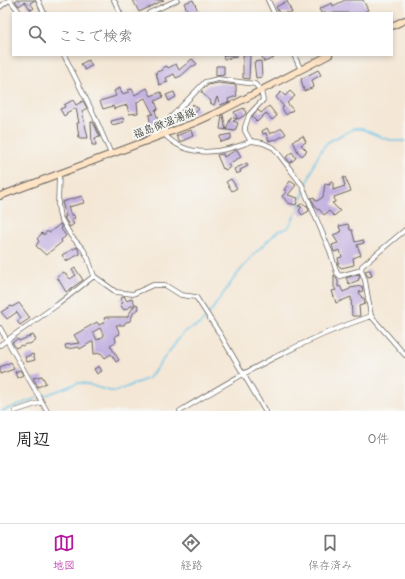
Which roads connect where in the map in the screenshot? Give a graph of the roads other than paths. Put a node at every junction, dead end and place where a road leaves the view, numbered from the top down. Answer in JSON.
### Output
{"nodes":[{"id":1,"x":10,"y":0,"type":"edge"},
{"id":2,"x":38,"y":0,"type":"edge"},
{"id":3,"x":114,"y":0,"type":"edge"},
{"id":4,"x":176,"y":0,"type":"edge"},
{"id":5,"x":268,"y":0,"type":"edge"},
{"id":6,"x":0,"y":7,"type":"edge"},
{"id":7,"x":19,"y":12,"type":"edge"},
{"id":8,"x":44,"y":12,"type":"edge"},
{"id":9,"x":120,"y":12,"type":"edge"},
{"id":10,"x":151,"y":12,"type":"edge"},
{"id":11,"x":274,"y":12,"type":"edge"},
{"id":12,"x":405,"y":20,"type":"edge"},
{"id":13,"x":393,"y":26,"type":"edge"},
{"id":14,"x":65,"y":56,"type":"edge"},
{"id":15,"x":294,"y":56,"type":"edge"},
{"id":16,"x":327,"y":56,"type":"edge"},
{"id":17,"x":301,"y":70,"type":"junction"},
{"id":18,"x":261,"y":91,"type":"junction"},
{"id":19,"x":166,"y":124,"type":"junction"},
{"id":20,"x":164,"y":134,"type":"junction"},
{"id":21,"x":149,"y":140,"type":"junction"},
{"id":22,"x":252,"y":141,"type":"junction"},
{"id":23,"x":111,"y":154,"type":"junction"},
{"id":24,"x":59,"y":173,"type":"junction"},
{"id":25,"x":0,"y":196,"type":"edge"},
{"id":26,"x":405,"y":230,"type":"edge"},
{"id":27,"x":361,"y":270,"type":"junction"},
{"id":28,"x":94,"y":276,"type":"junction"},
{"id":29,"x":371,"y":316,"type":"junction"},
{"id":30,"x":0,"y":328,"type":"edge"},
{"id":31,"x":8,"y":340,"type":"junction"},
{"id":32,"x":0,"y":345,"type":"edge"},
{"id":33,"x":405,"y":355,"type":"edge"},
{"id":34,"x":243,"y":374,"type":"junction"},
{"id":35,"x":42,"y":402,"type":"junction"},
{"id":36,"x":15,"y":411,"type":"edge"},
{"id":37,"x":47,"y":411,"type":"edge"},
{"id":38,"x":180,"y":411,"type":"edge"},
{"id":39,"x":265,"y":411,"type":"edge"}],
"edges":[{"from":1,"to":6,"type":"street"},
{"from":1,"to":7,"type":"street"},
{"from":2,"to":8,"type":"street"},
{"from":3,"to":9,"type":"street"},
{"from":4,"to":10,"type":"street"},
{"from":5,"to":11,"type":"street"},
{"from":12,"to":13,"type":"main road"},
{"from":14,"to":23,"type":"street"},
{"from":15,"to":17,"type":"street"},
{"from":16,"to":17,"type":"main road","name":"福島微温湯線"},
{"from":17,"to":18,"type":"main road","name":"福島微温湯線"},
{"from":18,"to":19,"type":"street"},
{"from":18,"to":20,"type":"main road","name":"福島微温湯線"},
{"from":18,"to":22,"type":"street"},
{"from":19,"to":20,"type":"street"},
{"from":19,"to":21,"type":"street"},
{"from":20,"to":21,"type":"main road","name":"福島微温湯線"},
{"from":20,"to":22,"type":"street"},
{"from":21,"to":23,"type":"main road","name":"福島微温湯線"},
{"from":22,"to":27,"type":"street"},
{"from":23,"to":24,"type":"main road","name":"福島微温湯線"},
{"from":24,"to":25,"type":"main road","name":"福島微温湯線"},
{"from":24,"to":28,"type":"street"},
{"from":26,"to":27,"type":"street"},
{"from":27,"to":29,"type":"street"},
{"from":28,"to":31,"type":"street"},
{"from":28,"to":34,"type":"street"},
{"from":29,"to":33,"type":"street"},
{"from":29,"to":34,"type":"street"},
{"from":30,"to":31,"type":"street"},
{"from":31,"to":32,"type":"street"},
{"from":31,"to":35,"type":"street"},
{"from":34,"to":38,"type":"street"},
{"from":34,"to":39,"type":"street"},
{"from":35,"to":36,"type":"street"},
{"from":35,"to":37,"type":"street"}]}
